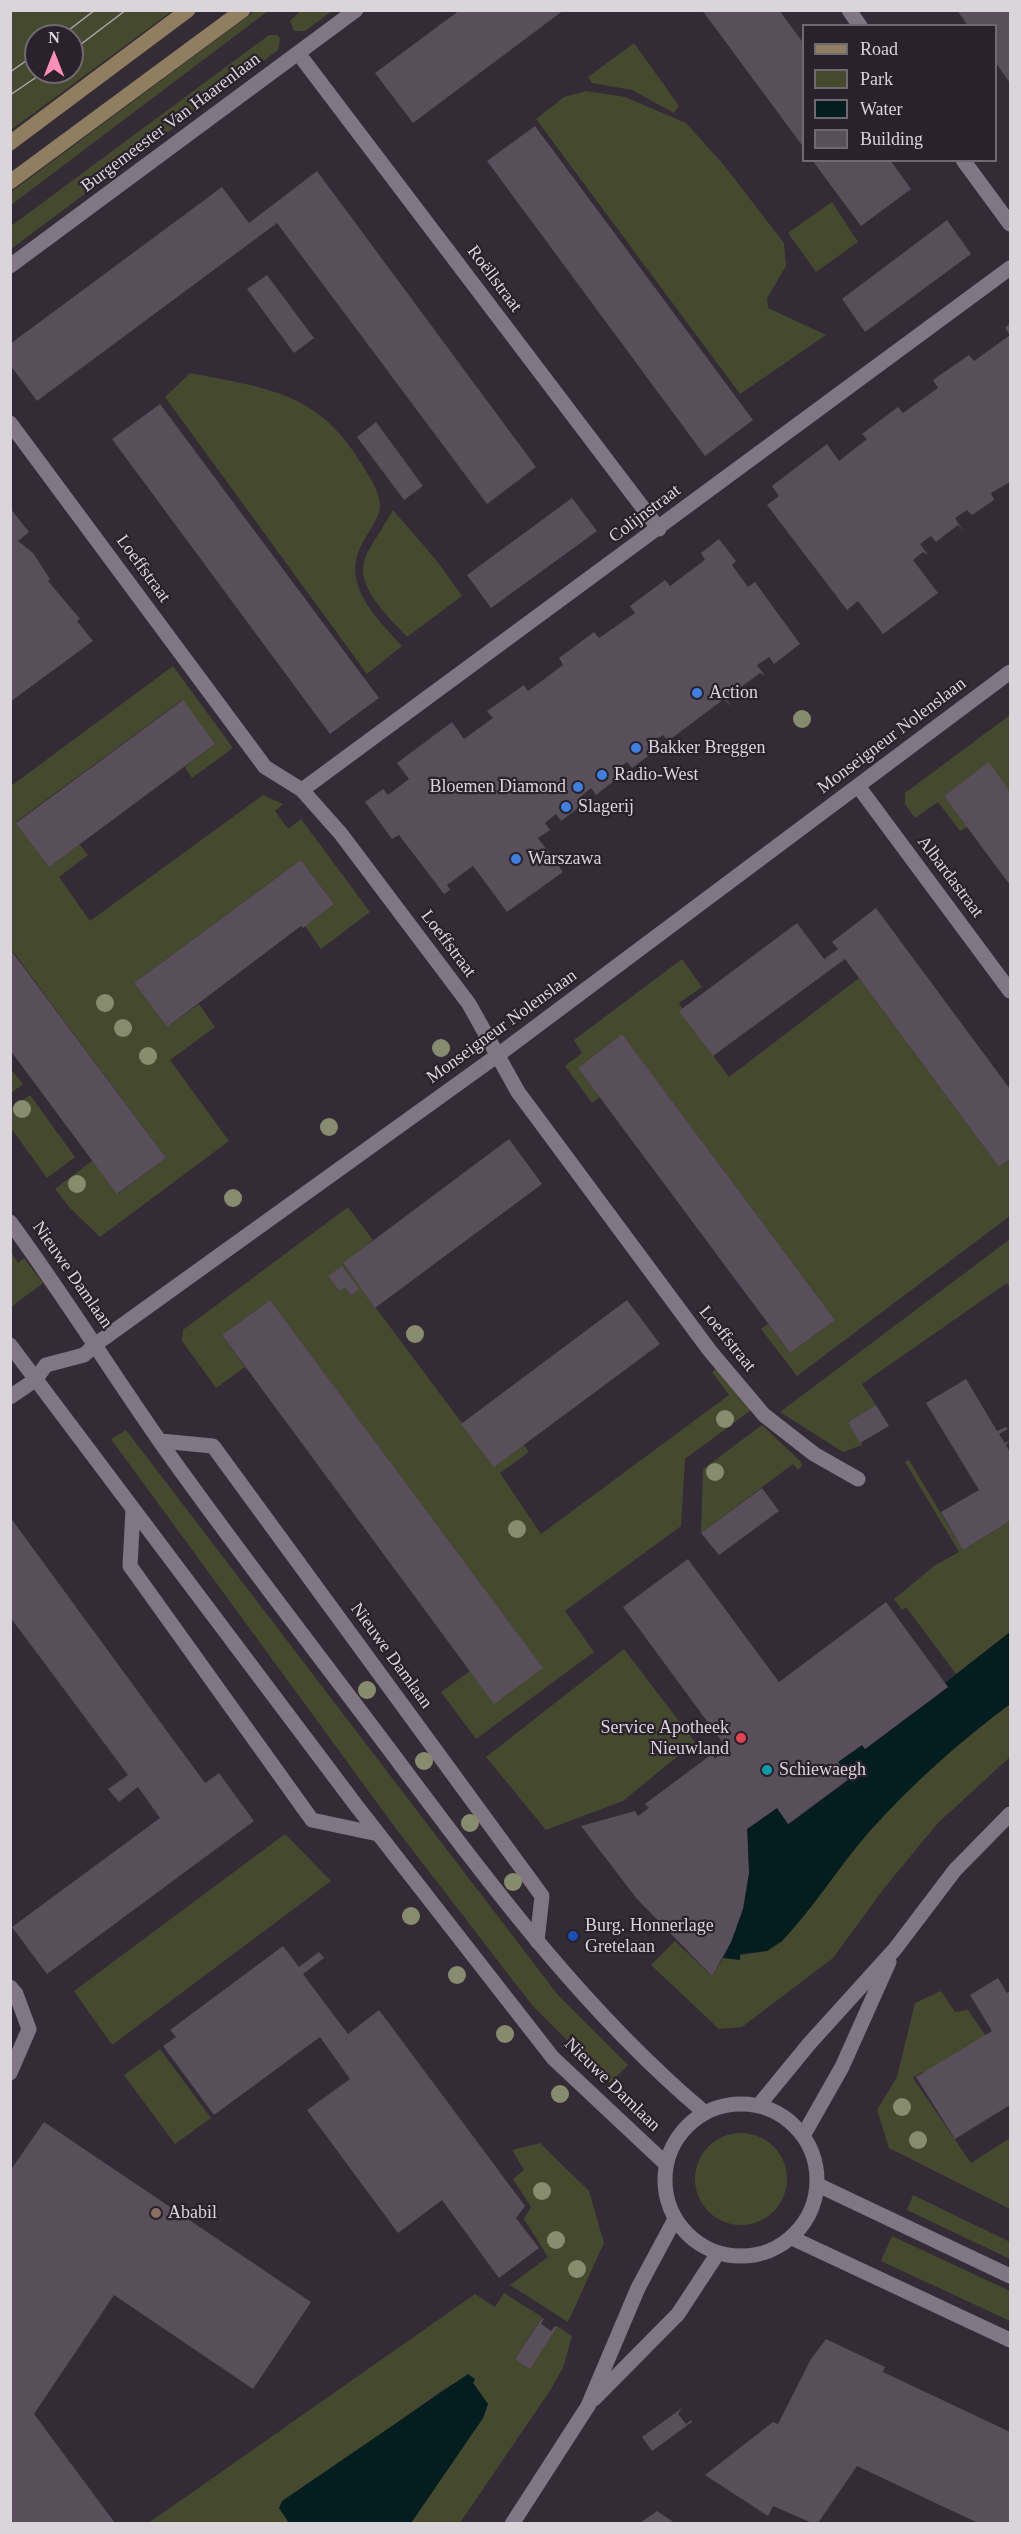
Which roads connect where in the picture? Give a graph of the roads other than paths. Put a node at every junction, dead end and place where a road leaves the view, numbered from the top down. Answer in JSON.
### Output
{"nodes":[{"id":1,"x":188,"y":10,"type":"edge"},
{"id":2,"x":243,"y":10,"type":"edge"},
{"id":3,"x":356,"y":10,"type":"edge"},
{"id":4,"x":849,"y":10,"type":"edge"},
{"id":5,"x":859,"y":24,"type":"edge"},
{"id":6,"x":298,"y":53,"type":"junction"},
{"id":7,"x":10,"y":143,"type":"edge"},
{"id":8,"x":964,"y":162,"type":"edge"},
{"id":9,"x":10,"y":182,"type":"edge"},
{"id":10,"x":1011,"y":224,"type":"edge"},
{"id":11,"x":10,"y":266,"type":"edge"},
{"id":12,"x":1011,"y":268,"type":"edge"},
{"id":13,"x":10,"y":423,"type":"edge"},
{"id":14,"x":659,"y":529,"type":"junction"},
{"id":15,"x":1011,"y":672,"type":"edge"},
{"id":16,"x":858,"y":786,"type":"junction"},
{"id":17,"x":302,"y":790,"type":"junction"},
{"id":18,"x":1011,"y":991,"type":"edge"},
{"id":19,"x":498,"y":1055,"type":"junction"},
{"id":20,"x":10,"y":1222,"type":"edge"},
{"id":21,"x":96,"y":1344,"type":"junction"},
{"id":22,"x":10,"y":1345,"type":"edge"},
{"id":23,"x":35,"y":1380,"type":"junction"},
{"id":24,"x":10,"y":1397,"type":"edge"},
{"id":25,"x":160,"y":1441,"type":"junction"},
{"id":26,"x":858,"y":1479,"type":"dead end"},
{"id":27,"x":133,"y":1510,"type":"junction"},
{"id":28,"x":1011,"y":1814,"type":"edge"},
{"id":29,"x":378,"y":1834,"type":"junction"},
{"id":30,"x":537,"y":1941,"type":"junction"},
{"id":31,"x":895,"y":1949,"type":"junction"},
{"id":32,"x":10,"y":1987,"type":"edge"},
{"id":33,"x":10,"y":2073,"type":"edge"},
{"id":34,"x":759,"y":2105,"type":"junction"},
{"id":35,"x":705,"y":2112,"type":"junction"},
{"id":36,"x":804,"y":2134,"type":"junction"},
{"id":37,"x":666,"y":2164,"type":"junction"},
{"id":38,"x":818,"y":2185,"type":"junction"},
{"id":39,"x":675,"y":2219,"type":"junction"},
{"id":40,"x":792,"y":2238,"type":"junction"},
{"id":41,"x":718,"y":2253,"type":"junction"},
{"id":42,"x":1011,"y":2276,"type":"edge"},
{"id":43,"x":1011,"y":2340,"type":"edge"},
{"id":44,"x":588,"y":2406,"type":"junction"},
{"id":45,"x":512,"y":2523,"type":"edge"}],
"edges":[{"from":1,"to":7,"type":"main road"},
{"from":2,"to":9,"type":"main road"},
{"from":3,"to":6,"type":"street","name":"Burgemeester Van Haarenlaan"},
{"from":4,"to":5,"type":"street"},
{"from":6,"to":11,"type":"street","name":"Burgemeester Van Haarenlaan"},
{"from":6,"to":14,"type":"street","name":"Roëllstraat"},
{"from":8,"to":10,"type":"street"},
{"from":12,"to":14,"type":"street","name":"Colijnstraat"},
{"from":13,"to":17,"type":"street","name":"Loeffstraat"},
{"from":14,"to":17,"type":"street","name":"Colijnstraat"},
{"from":15,"to":16,"type":"street","name":"Monseigneur Nolenslaan"},
{"from":16,"to":18,"type":"street","name":"Albardastraat"},
{"from":16,"to":19,"type":"street","name":"Monseigneur Nolenslaan"},
{"from":17,"to":19,"type":"street","name":"Loeffstraat"},
{"from":19,"to":21,"type":"street","name":"Monseigneur Nolenslaan"},
{"from":19,"to":26,"type":"street","name":"Loeffstraat"},
{"from":20,"to":21,"type":"street","name":"Nieuwe Damlaan"},
{"from":21,"to":23,"type":"street","name":"Monseigneur Nolenslaan"},
{"from":21,"to":25,"type":"street","name":"Nieuwe Damlaan"},
{"from":22,"to":23,"type":"street","name":"Nieuwe Damlaan"},
{"from":23,"to":24,"type":"street","name":"Monseigneur Nolenslaan"},
{"from":23,"to":27,"type":"street","name":"Nieuwe Damlaan"},
{"from":25,"to":30,"type":"street","name":"Nieuwe Damlaan"},
{"from":25,"to":30,"type":"street","name":"Nieuwe Damlaan"},
{"from":27,"to":29,"type":"street","name":"Nieuwe Damlaan"},
{"from":27,"to":29,"type":"street"},
{"from":28,"to":31,"type":"street"},
{"from":29,"to":37,"type":"street","name":"Nieuwe Damlaan"},
{"from":30,"to":35,"type":"street","name":"Nieuwe Damlaan"},
{"from":31,"to":34,"type":"street"},
{"from":31,"to":36,"type":"street"},
{"from":32,"to":33,"type":"street"},
{"from":34,"to":35,"type":"street"},
{"from":34,"to":36,"type":"street"},
{"from":35,"to":37,"type":"street"},
{"from":36,"to":38,"type":"street"},
{"from":37,"to":39,"type":"street"},
{"from":38,"to":40,"type":"street"},
{"from":38,"to":42,"type":"street"},
{"from":39,"to":41,"type":"street"},
{"from":39,"to":44,"type":"street"},
{"from":40,"to":41,"type":"street"},
{"from":40,"to":43,"type":"street"},
{"from":41,"to":44,"type":"street"},
{"from":44,"to":45,"type":"street"}]}
